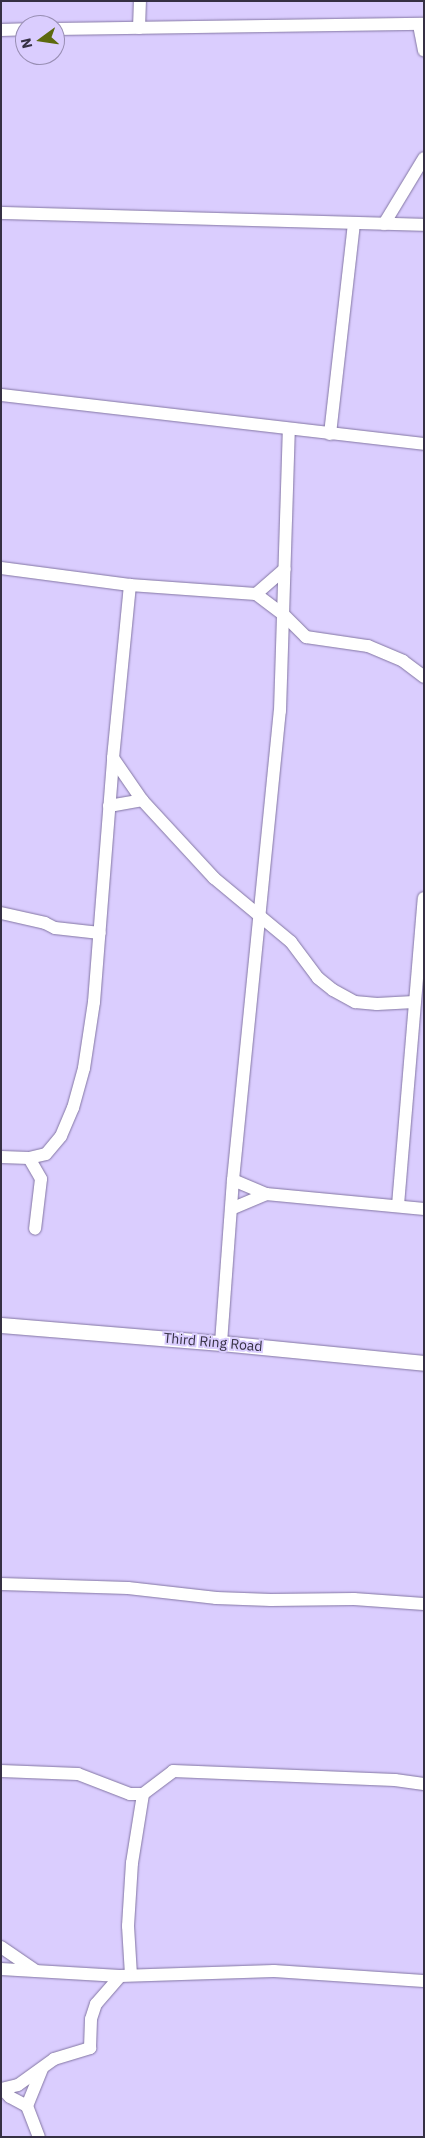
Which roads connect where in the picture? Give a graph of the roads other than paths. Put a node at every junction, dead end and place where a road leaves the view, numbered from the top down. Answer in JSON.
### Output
{"nodes":[{"id":1,"x":140,"y":1,"type":"edge"},
{"id":2,"x":421,"y":25,"type":"edge"},
{"id":3,"x":139,"y":28,"type":"junction"},
{"id":4,"x":15,"y":29,"type":"edge"},
{"id":5,"x":65,"y":29,"type":"edge"},
{"id":6,"x":1,"y":30,"type":"edge"},
{"id":7,"x":424,"y":51,"type":"edge"},
{"id":8,"x":424,"y":158,"type":"edge"},
{"id":9,"x":1,"y":213,"type":"edge"},
{"id":10,"x":354,"y":223,"type":"junction"},
{"id":11,"x":384,"y":224,"type":"junction"},
{"id":12,"x":424,"y":225,"type":"edge"},
{"id":13,"x":1,"y":395,"type":"edge"},
{"id":14,"x":290,"y":430,"type":"junction"},
{"id":15,"x":330,"y":434,"type":"junction"},
{"id":16,"x":424,"y":444,"type":"edge"},
{"id":17,"x":1,"y":568,"type":"edge"},
{"id":18,"x":285,"y":569,"type":"junction"},
{"id":19,"x":130,"y":585,"type":"junction"},
{"id":20,"x":256,"y":594,"type":"junction"},
{"id":21,"x":283,"y":614,"type":"junction"},
{"id":22,"x":424,"y":677,"type":"edge"},
{"id":23,"x":113,"y":758,"type":"junction"},
{"id":24,"x":142,"y":800,"type":"junction"},
{"id":25,"x":109,"y":806,"type":"junction"},
{"id":26,"x":423,"y":905,"type":"edge"},
{"id":27,"x":1,"y":913,"type":"edge"},
{"id":28,"x":258,"y":916,"type":"junction"},
{"id":29,"x":100,"y":933,"type":"junction"},
{"id":30,"x":414,"y":1002,"type":"junction"},
{"id":31,"x":1,"y":1157,"type":"edge"},
{"id":32,"x":29,"y":1158,"type":"junction"},
{"id":33,"x":233,"y":1180,"type":"junction"},
{"id":34,"x":266,"y":1194,"type":"junction"},
{"id":35,"x":398,"y":1205,"type":"junction"},
{"id":36,"x":424,"y":1209,"type":"edge"},
{"id":37,"x":232,"y":1210,"type":"junction"},
{"id":38,"x":35,"y":1228,"type":"dead end"},
{"id":39,"x":1,"y":1325,"type":"edge"},
{"id":40,"x":221,"y":1343,"type":"junction"},
{"id":41,"x":424,"y":1363,"type":"edge"},
{"id":42,"x":1,"y":1584,"type":"edge"},
{"id":43,"x":424,"y":1604,"type":"edge"},
{"id":44,"x":1,"y":1771,"type":"edge"},
{"id":45,"x":424,"y":1784,"type":"edge"},
{"id":46,"x":143,"y":1794,"type":"junction"},
{"id":47,"x":1,"y":1947,"type":"edge"},
{"id":48,"x":1,"y":1969,"type":"edge"},
{"id":49,"x":38,"y":1973,"type":"junction"},
{"id":50,"x":126,"y":1976,"type":"junction"},
{"id":51,"x":424,"y":1981,"type":"edge"},
{"id":52,"x":43,"y":2066,"type":"junction"},
{"id":53,"x":18,"y":2085,"type":"junction"},
{"id":54,"x":2,"y":2090,"type":"edge"},
{"id":55,"x":27,"y":2106,"type":"junction"},
{"id":56,"x":39,"y":2137,"type":"edge"}],
"edges":[{"from":1,"to":3,"type":"street"},
{"from":2,"to":3,"type":"street"},
{"from":2,"to":7,"type":"street"},
{"from":3,"to":5,"type":"street"},
{"from":4,"to":6,"type":"street"},
{"from":8,"to":11,"type":"street"},
{"from":9,"to":10,"type":"street"},
{"from":10,"to":11,"type":"street"},
{"from":10,"to":15,"type":"street"},
{"from":11,"to":12,"type":"street"},
{"from":13,"to":14,"type":"street"},
{"from":14,"to":15,"type":"street"},
{"from":14,"to":18,"type":"street"},
{"from":15,"to":16,"type":"street"},
{"from":17,"to":19,"type":"street"},
{"from":18,"to":20,"type":"street"},
{"from":18,"to":21,"type":"street"},
{"from":19,"to":20,"type":"street"},
{"from":19,"to":23,"type":"street"},
{"from":20,"to":21,"type":"street"},
{"from":21,"to":22,"type":"street"},
{"from":21,"to":28,"type":"street"},
{"from":23,"to":24,"type":"street"},
{"from":23,"to":25,"type":"street"},
{"from":24,"to":25,"type":"street"},
{"from":24,"to":28,"type":"street"},
{"from":25,"to":29,"type":"street"},
{"from":26,"to":30,"type":"street"},
{"from":27,"to":29,"type":"street"},
{"from":28,"to":30,"type":"street"},
{"from":28,"to":33,"type":"street"},
{"from":29,"to":32,"type":"street"},
{"from":30,"to":35,"type":"street"},
{"from":31,"to":32,"type":"street"},
{"from":32,"to":38,"type":"street"},
{"from":33,"to":34,"type":"street"},
{"from":33,"to":37,"type":"street"},
{"from":34,"to":35,"type":"street"},
{"from":34,"to":37,"type":"street"},
{"from":35,"to":36,"type":"street"},
{"from":37,"to":40,"type":"street"},
{"from":39,"to":40,"type":"street","name":"Third Ring Road"},
{"from":40,"to":41,"type":"street","name":"Third Ring Road"},
{"from":42,"to":43,"type":"street"},
{"from":44,"to":46,"type":"street"},
{"from":45,"to":46,"type":"street"},
{"from":46,"to":50,"type":"street"},
{"from":47,"to":49,"type":"street"},
{"from":48,"to":49,"type":"street"},
{"from":49,"to":50,"type":"street"},
{"from":50,"to":51,"type":"street"},
{"from":50,"to":52,"type":"street"},
{"from":52,"to":53,"type":"street"},
{"from":52,"to":55,"type":"street"},
{"from":53,"to":54,"type":"street"},
{"from":53,"to":55,"type":"street"},
{"from":54,"to":55,"type":"street"},
{"from":55,"to":56,"type":"street"}]}
